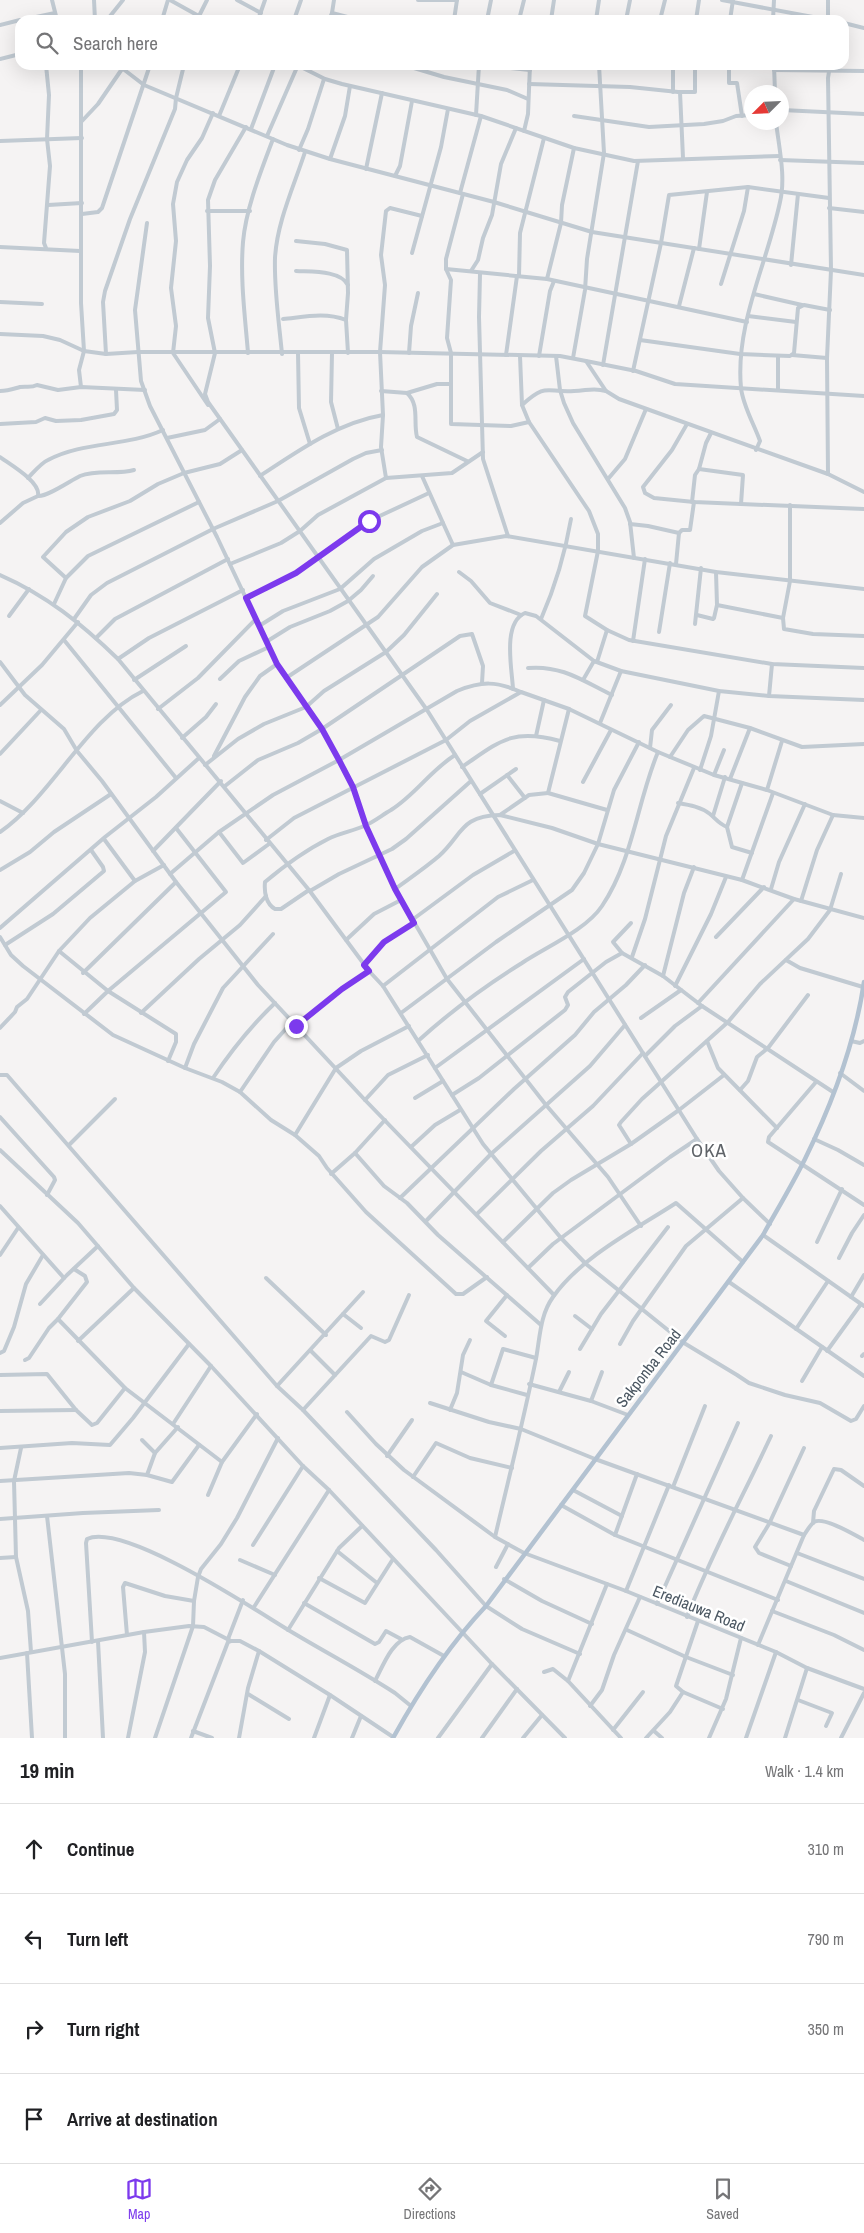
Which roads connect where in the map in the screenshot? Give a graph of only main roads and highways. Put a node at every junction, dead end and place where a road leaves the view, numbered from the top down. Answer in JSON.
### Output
{"nodes":[{"id":1,"x":864,"y":982,"type":"edge"},
{"id":2,"x":863,"y":987,"type":"edge"},
{"id":3,"x":862,"y":1004,"type":"edge"},
{"id":4,"x":393,"y":1738,"type":"edge"}],
"edges":[{"from":1,"to":2,"type":"main road","name":"Sakponba Road"},
{"from":2,"to":3,"type":"main road","name":"Sakponba Road"},
{"from":3,"to":4,"type":"main road","name":"Sakponba Road"}]}
